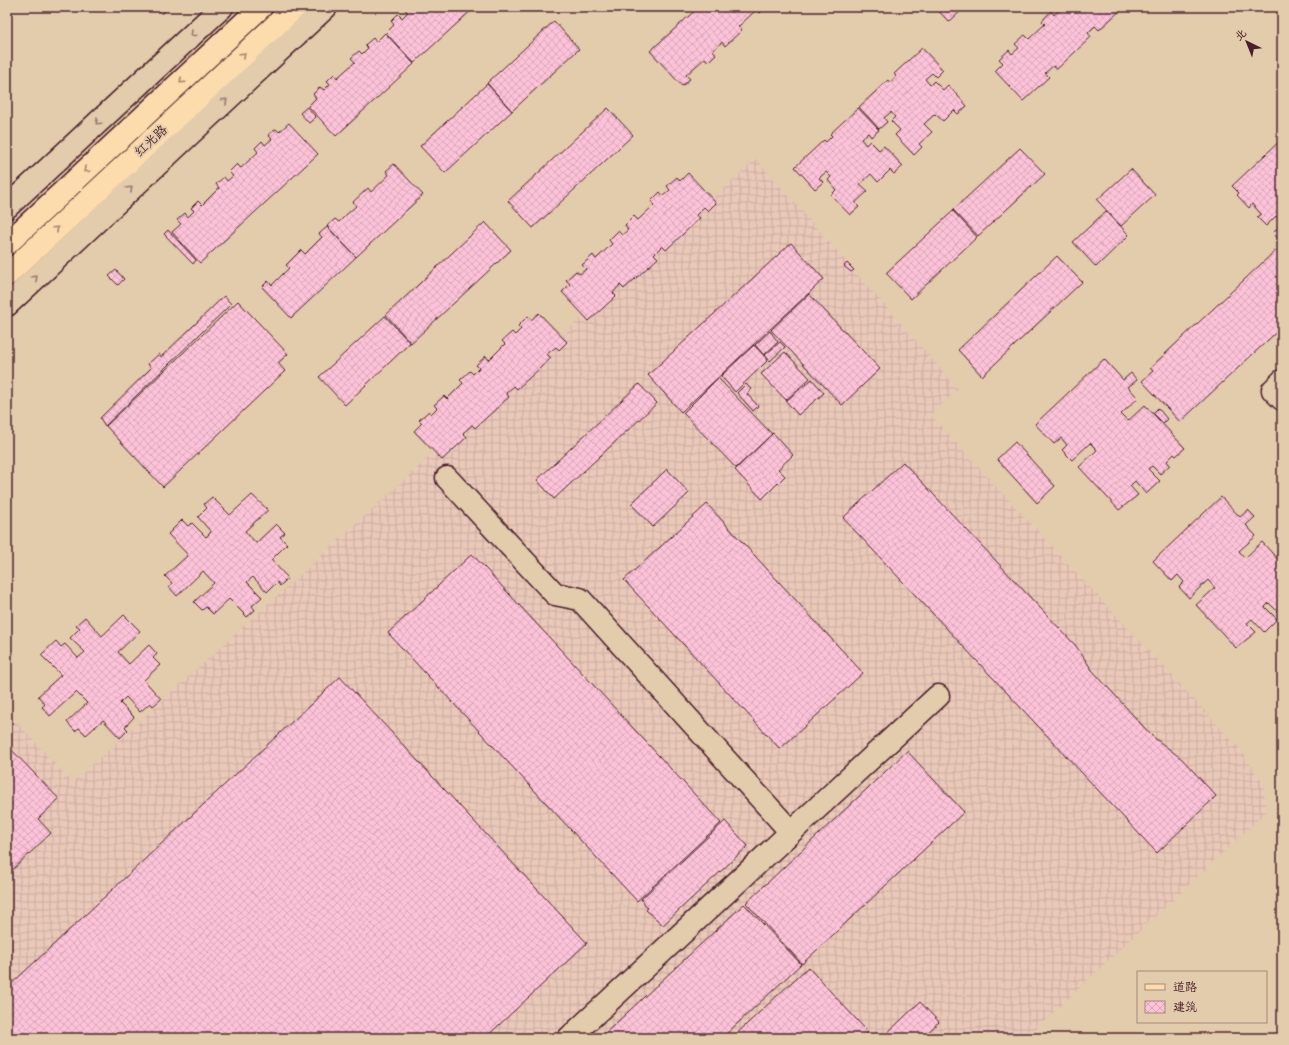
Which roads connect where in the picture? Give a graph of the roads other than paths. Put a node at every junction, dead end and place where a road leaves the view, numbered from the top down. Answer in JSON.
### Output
{"nodes":[{"id":1,"x":222,"y":7,"type":"edge"},
{"id":2,"x":262,"y":7,"type":"edge"},
{"id":3,"x":294,"y":7,"type":"edge"},
{"id":4,"x":326,"y":7,"type":"edge"},
{"id":5,"x":7,"y":207,"type":"edge"},
{"id":6,"x":7,"y":244,"type":"edge"},
{"id":7,"x":7,"y":275,"type":"edge"},
{"id":8,"x":7,"y":305,"type":"edge"},
{"id":9,"x":1282,"y":381,"type":"edge"},
{"id":10,"x":1282,"y":400,"type":"edge"},
{"id":11,"x":447,"y":478,"type":"dead end"},
{"id":12,"x":938,"y":696,"type":"dead end"},
{"id":13,"x":791,"y":832,"type":"junction"},
{"id":14,"x":569,"y":1038,"type":"edge"}],
"edges":[{"from":1,"to":5,"type":"street","one_way":true},
{"from":2,"to":6,"type":"main road","name":"红光路","one_way":true},
{"from":7,"to":3,"type":"main road","name":"红光路","one_way":true},
{"from":8,"to":4,"type":"street","one_way":true},
{"from":9,"to":10,"type":"street"},
{"from":11,"to":13,"type":"street"},
{"from":12,"to":13,"type":"street"},
{"from":13,"to":14,"type":"street"}]}
